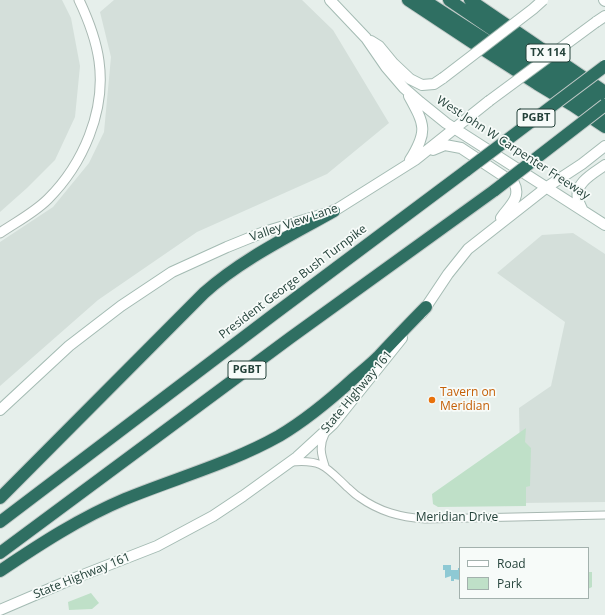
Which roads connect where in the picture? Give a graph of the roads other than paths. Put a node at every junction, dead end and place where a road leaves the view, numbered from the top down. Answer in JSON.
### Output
{"nodes":[{"id":1,"x":79,"y":0,"type":"edge"},
{"id":2,"x":330,"y":0,"type":"edge"},
{"id":3,"x":408,"y":0,"type":"edge"},
{"id":4,"x":424,"y":0,"type":"edge"},
{"id":5,"x":449,"y":0,"type":"edge"},
{"id":6,"x":470,"y":0,"type":"edge"},
{"id":7,"x":543,"y":0,"type":"edge"},
{"id":8,"x":605,"y":16,"type":"edge"},
{"id":9,"x":366,"y":38,"type":"junction"},
{"id":10,"x":605,"y":66,"type":"edge"},
{"id":11,"x":404,"y":88,"type":"junction"},
{"id":12,"x":605,"y":92,"type":"edge"},
{"id":13,"x":572,"y":105,"type":"junction"},
{"id":14,"x":605,"y":105,"type":"edge"},
{"id":15,"x":605,"y":117,"type":"edge"},
{"id":16,"x":605,"y":127,"type":"edge"},
{"id":17,"x":454,"y":128,"type":"junction"},
{"id":18,"x":605,"y":136,"type":"edge"},
{"id":19,"x":605,"y":146,"type":"edge"},
{"id":20,"x":411,"y":162,"type":"junction"},
{"id":21,"x":605,"y":165,"type":"edge"},
{"id":22,"x":547,"y":187,"type":"junction"},
{"id":23,"x":583,"y":210,"type":"junction"},
{"id":24,"x":334,"y":211,"type":"junction"},
{"id":25,"x":605,"y":225,"type":"edge"},
{"id":26,"x":495,"y":227,"type":"junction"},
{"id":27,"x":0,"y":233,"type":"edge"},
{"id":28,"x":426,"y":307,"type":"junction"},
{"id":29,"x":0,"y":410,"type":"edge"},
{"id":30,"x":327,"y":429,"type":"junction"},
{"id":31,"x":290,"y":462,"type":"junction"},
{"id":32,"x":325,"y":466,"type":"junction"},
{"id":33,"x":0,"y":498,"type":"edge"},
{"id":34,"x":605,"y":515,"type":"edge"},
{"id":35,"x":0,"y":522,"type":"edge"},
{"id":36,"x":0,"y":553,"type":"edge"},
{"id":37,"x":0,"y":572,"type":"edge"},
{"id":38,"x":0,"y":610,"type":"edge"}],
"edges":[{"from":1,"to":27,"type":"street"},
{"from":2,"to":9,"type":"main road","name":"West John W Carpenter Freeway"},
{"from":3,"to":13,"type":"highway","number":"TX 114"},
{"from":4,"to":15,"type":"highway"},
{"from":5,"to":14,"type":"highway"},
{"from":6,"to":12,"type":"highway","number":"TX 114"},
{"from":7,"to":9,"type":"main road","bridge":true},
{"from":8,"to":17,"type":"main road","name":"Valley View Lane","bridge":true},
{"from":9,"to":11,"type":"main road","name":"West John W Carpenter Freeway"},
{"from":10,"to":35,"type":"highway","name":"President George Bush Turnpike","number":"PGBT","bridge":true},
{"from":11,"to":17,"type":"main road","name":"West John W Carpenter Freeway"},
{"from":11,"to":20,"type":"main road"},
{"from":13,"to":16,"type":"highway","number":"TX 114"},
{"from":13,"to":18,"type":"highway"},
{"from":14,"to":36,"type":"highway","number":"PGBT","bridge":true},
{"from":17,"to":20,"type":"main road","name":"Valley View Lane"},
{"from":17,"to":22,"type":"main road","name":"West John W Carpenter Freeway"},
{"from":19,"to":22,"type":"main road","name":"State Highway 161"},
{"from":20,"to":24,"type":"main road","name":"Valley View Lane"},
{"from":20,"to":26,"type":"main road"},
{"from":21,"to":23,"type":"main road"},
{"from":22,"to":23,"type":"main road","name":"West John W Carpenter Freeway"},
{"from":22,"to":26,"type":"main road","name":"State Highway 161"},
{"from":23,"to":25,"type":"main road","name":"West John W Carpenter Freeway"},
{"from":24,"to":29,"type":"main road","name":"Valley View Lane"},
{"from":24,"to":33,"type":"highway"},
{"from":26,"to":28,"type":"main road","name":"State Highway 161"},
{"from":28,"to":30,"type":"main road","name":"State Highway 161"},
{"from":28,"to":37,"type":"highway"},
{"from":30,"to":31,"type":"main road","name":"State Highway 161"},
{"from":30,"to":32,"type":"street"},
{"from":31,"to":32,"type":"street"},
{"from":31,"to":38,"type":"main road","name":"State Highway 161"},
{"from":32,"to":34,"type":"street","name":"Meridian Drive"}]}
